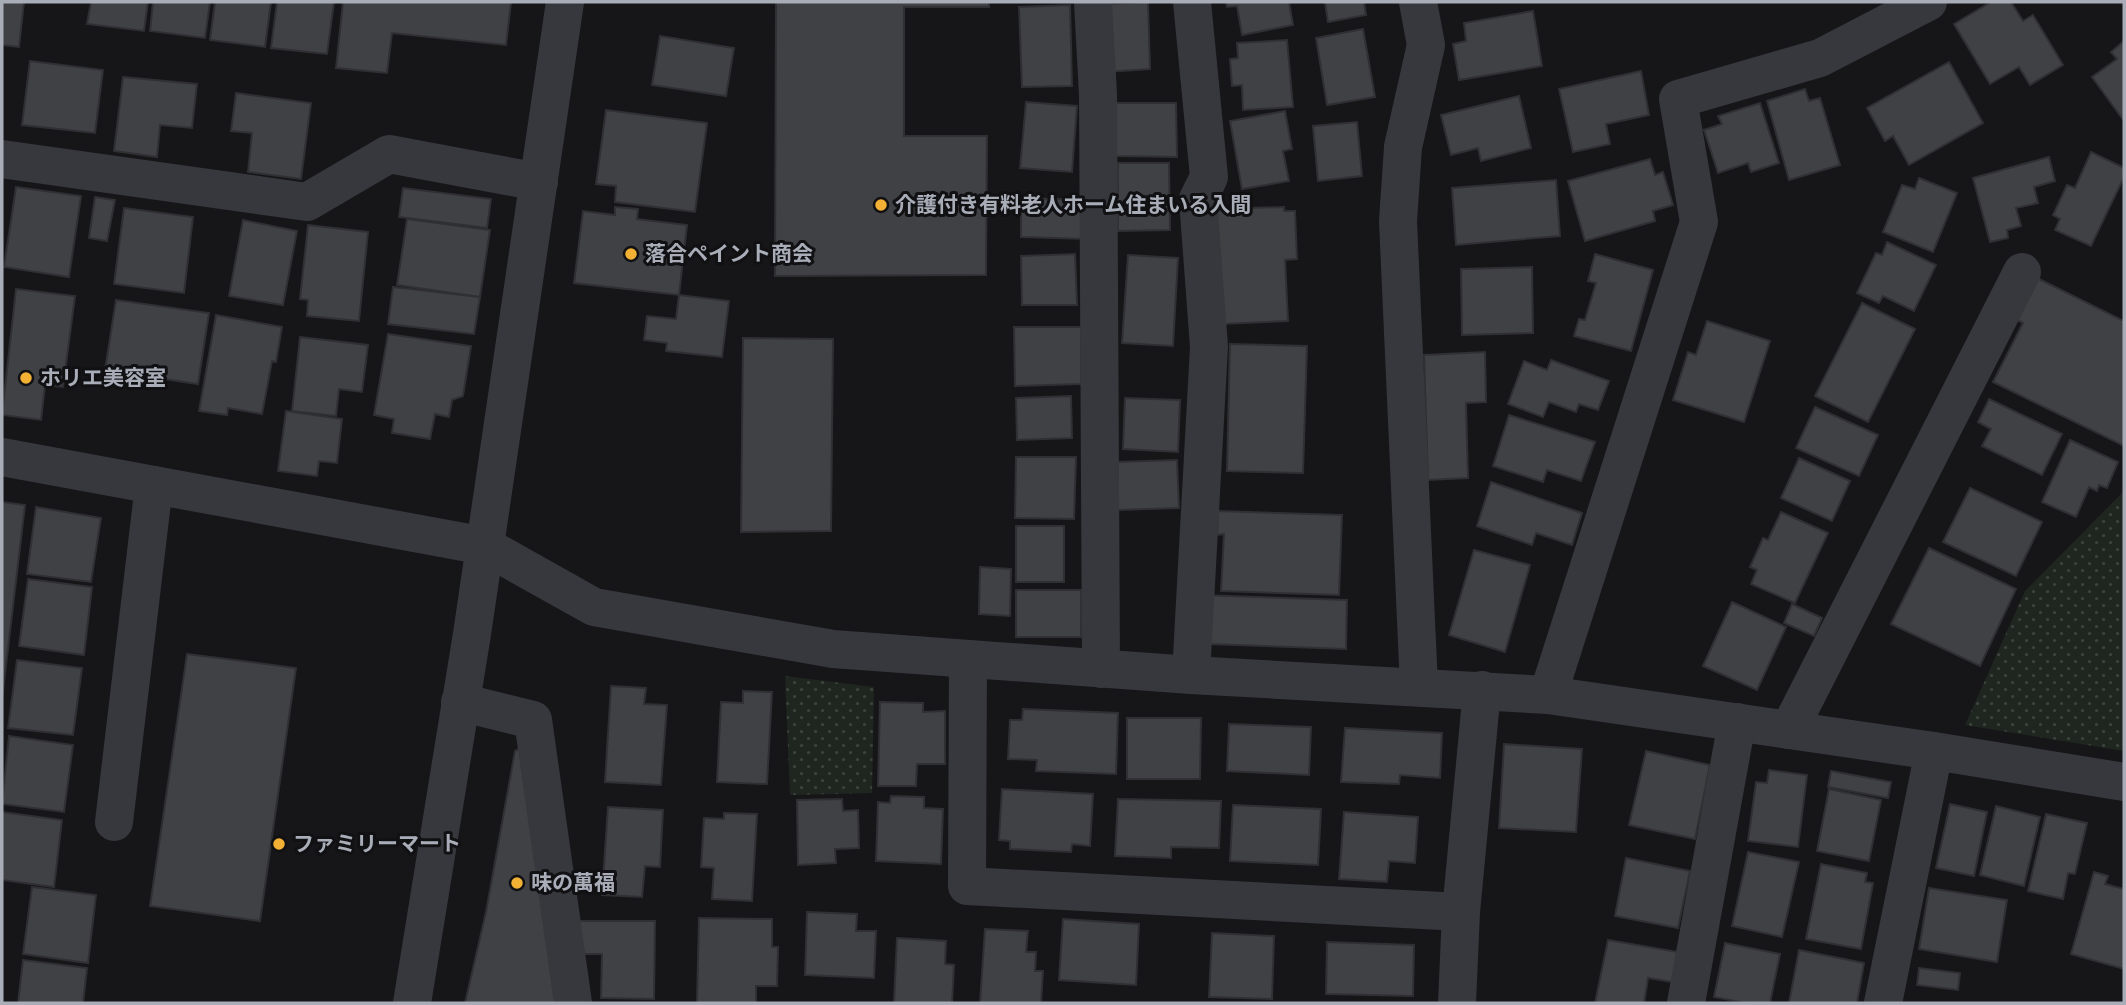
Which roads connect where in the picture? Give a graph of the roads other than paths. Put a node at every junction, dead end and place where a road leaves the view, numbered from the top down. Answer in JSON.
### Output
{"nodes":[{"id":1,"x":565,"y":2,"type":"edge"},
{"id":2,"x":1093,"y":2,"type":"edge"},
{"id":3,"x":1192,"y":2,"type":"edge"},
{"id":4,"x":1418,"y":2,"type":"edge"},
{"id":5,"x":1928,"y":2,"type":"edge"},
{"id":6,"x":2,"y":159,"type":"edge"},
{"id":7,"x":540,"y":182,"type":"junction"},
{"id":8,"x":2022,"y":272,"type":"dead end"},
{"id":9,"x":2,"y":457,"type":"edge"},
{"id":10,"x":154,"y":485,"type":"junction"},
{"id":11,"x":485,"y":546,"type":"junction"},
{"id":12,"x":968,"y":659,"type":"junction"},
{"id":13,"x":1101,"y":669,"type":"junction"},
{"id":14,"x":1191,"y":675,"type":"junction"},
{"id":15,"x":1419,"y":687,"type":"junction"},
{"id":16,"x":1482,"y":690,"type":"junction"},
{"id":17,"x":1548,"y":695,"type":"junction"},
{"id":18,"x":460,"y":702,"type":"junction"},
{"id":19,"x":1737,"y":722,"type":"junction"},
{"id":20,"x":1789,"y":730,"type":"junction"},
{"id":21,"x":1934,"y":751,"type":"junction"},
{"id":22,"x":2124,"y":782,"type":"edge"},
{"id":23,"x":114,"y":822,"type":"dead end"},
{"id":24,"x":1461,"y":912,"type":"junction"},
{"id":25,"x":412,"y":1003,"type":"edge"},
{"id":26,"x":573,"y":1003,"type":"edge"},
{"id":27,"x":1457,"y":1003,"type":"edge"},
{"id":28,"x":1686,"y":1003,"type":"edge"},
{"id":29,"x":1883,"y":1003,"type":"edge"}],
"edges":[{"from":1,"to":7,"type":"street"},
{"from":2,"to":13,"type":"street"},
{"from":3,"to":14,"type":"street"},
{"from":4,"to":15,"type":"street"},
{"from":5,"to":17,"type":"street"},
{"from":6,"to":7,"type":"street"},
{"from":7,"to":11,"type":"street"},
{"from":8,"to":20,"type":"street"},
{"from":9,"to":10,"type":"street"},
{"from":10,"to":11,"type":"street"},
{"from":10,"to":23,"type":"street"},
{"from":11,"to":12,"type":"street"},
{"from":11,"to":18,"type":"street"},
{"from":12,"to":13,"type":"street"},
{"from":12,"to":24,"type":"street"},
{"from":13,"to":14,"type":"street"},
{"from":14,"to":15,"type":"street"},
{"from":15,"to":16,"type":"street"},
{"from":16,"to":17,"type":"street"},
{"from":16,"to":24,"type":"street"},
{"from":17,"to":19,"type":"street"},
{"from":18,"to":25,"type":"street"},
{"from":18,"to":26,"type":"street"},
{"from":19,"to":20,"type":"street"},
{"from":19,"to":28,"type":"street"},
{"from":20,"to":21,"type":"street"},
{"from":21,"to":22,"type":"street"},
{"from":21,"to":29,"type":"street"},
{"from":24,"to":27,"type":"street"}]}
